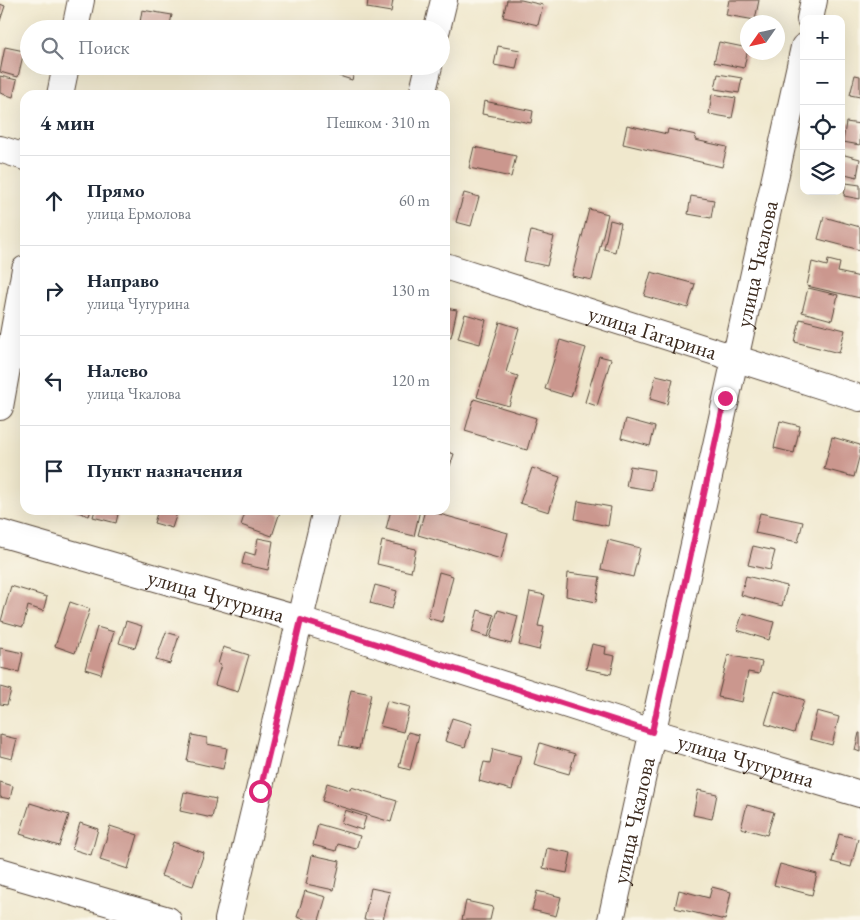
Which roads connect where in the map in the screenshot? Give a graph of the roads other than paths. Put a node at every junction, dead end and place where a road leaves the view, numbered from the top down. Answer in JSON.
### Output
{"nodes":[{"id":1,"x":81,"y":0,"type":"edge"},
{"id":2,"x":444,"y":0,"type":"edge"},
{"id":3,"x":814,"y":0,"type":"edge"},
{"id":4,"x":811,"y":15,"type":"edge"},
{"id":5,"x":77,"y":20,"type":"edge"},
{"id":6,"x":439,"y":20,"type":"edge"},
{"id":7,"x":801,"y":60,"type":"edge"},
{"id":8,"x":64,"y":75,"type":"edge"},
{"id":9,"x":427,"y":75,"type":"edge"},
{"id":10,"x":61,"y":90,"type":"edge"},
{"id":11,"x":423,"y":90,"type":"edge"},
{"id":12,"x":0,"y":149,"type":"edge"},
{"id":13,"x":20,"y":155,"type":"edge"},
{"id":14,"x":450,"y":268,"type":"edge"},
{"id":15,"x":20,"y":297,"type":"edge"},
{"id":16,"x":734,"y":358,"type":"junction"},
{"id":17,"x":860,"y":398,"type":"edge"},
{"id":18,"x":0,"y":408,"type":"edge"},
{"id":19,"x":325,"y":515,"type":"edge"},
{"id":20,"x":0,"y":533,"type":"edge"},
{"id":21,"x":301,"y":620,"type":"junction"},
{"id":22,"x":652,"y":732,"type":"junction"},
{"id":23,"x":860,"y":794,"type":"edge"},
{"id":24,"x":0,"y":871,"type":"edge"},
{"id":25,"x":168,"y":920,"type":"edge"},
{"id":26,"x":228,"y":920,"type":"edge"},
{"id":27,"x":611,"y":920,"type":"edge"}],
"edges":[{"from":1,"to":5,"type":"street"},
{"from":2,"to":6,"type":"street"},
{"from":3,"to":4,"type":"street"},
{"from":7,"to":16,"type":"street","name":"улица Чкалова"},
{"from":8,"to":10,"type":"street"},
{"from":9,"to":11,"type":"street"},
{"from":12,"to":13,"type":"street"},
{"from":14,"to":16,"type":"street","name":"улица Гагарина"},
{"from":15,"to":18,"type":"street"},
{"from":16,"to":17,"type":"street","name":"улица Гагарина"},
{"from":16,"to":22,"type":"street","name":"улица Чкалова"},
{"from":19,"to":21,"type":"street"},
{"from":20,"to":21,"type":"street","name":"улица Чугурина"},
{"from":21,"to":22,"type":"street","name":"улица Чугурина"},
{"from":21,"to":26,"type":"street"},
{"from":22,"to":23,"type":"street","name":"улица Чугурина"},
{"from":22,"to":27,"type":"street","name":"улица Чкалова"},
{"from":24,"to":25,"type":"street"}]}
